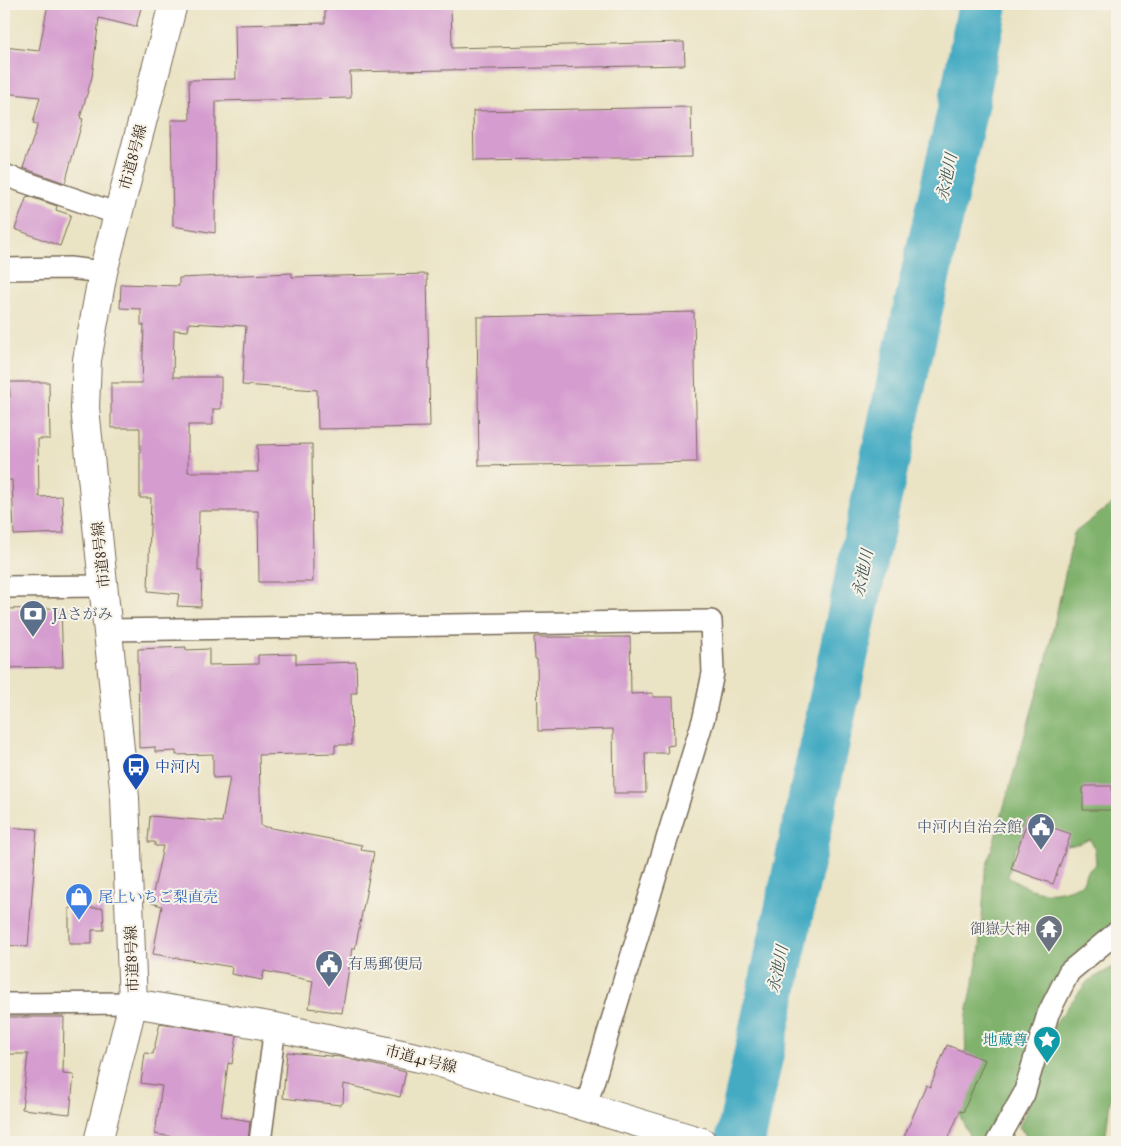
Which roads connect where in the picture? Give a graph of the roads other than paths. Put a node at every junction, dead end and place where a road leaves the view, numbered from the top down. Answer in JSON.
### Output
{"nodes":[{"id":1,"x":173,"y":4,"type":"edge"},
{"id":2,"x":4,"y":175,"type":"edge"},
{"id":3,"x":118,"y":214,"type":"junction"},
{"id":4,"x":4,"y":269,"type":"edge"},
{"id":5,"x":103,"y":272,"type":"junction"},
{"id":6,"x":104,"y":586,"type":"junction"},
{"id":7,"x":4,"y":587,"type":"edge"},
{"id":8,"x":108,"y":630,"type":"junction"},
{"id":9,"x":1117,"y":932,"type":"edge"},
{"id":10,"x":4,"y":1004,"type":"edge"},
{"id":11,"x":134,"y":1004,"type":"junction"},
{"id":12,"x":275,"y":1027,"type":"junction"},
{"id":13,"x":586,"y":1106,"type":"junction"},
{"id":14,"x":98,"y":1142,"type":"edge"},
{"id":15,"x":260,"y":1142,"type":"edge"},
{"id":16,"x":702,"y":1142,"type":"edge"},
{"id":17,"x":997,"y":1142,"type":"edge"}],
"edges":[{"from":1,"to":3,"type":"street","name":"市道8号線"},
{"from":2,"to":3,"type":"street"},
{"from":3,"to":5,"type":"street","name":"市道8号線"},
{"from":4,"to":5,"type":"street"},
{"from":5,"to":6,"type":"street","name":"市道8号線"},
{"from":6,"to":7,"type":"street"},
{"from":6,"to":8,"type":"street","name":"市道8号線"},
{"from":8,"to":11,"type":"street","name":"市道8号線"},
{"from":8,"to":13,"type":"street"},
{"from":9,"to":17,"type":"street"},
{"from":10,"to":11,"type":"street"},
{"from":11,"to":12,"type":"street","name":"市道41号線"},
{"from":11,"to":14,"type":"street","name":"市道8号線"},
{"from":12,"to":13,"type":"street","name":"市道41号線"},
{"from":12,"to":15,"type":"street"},
{"from":13,"to":16,"type":"street","name":"市道41号線"}]}
